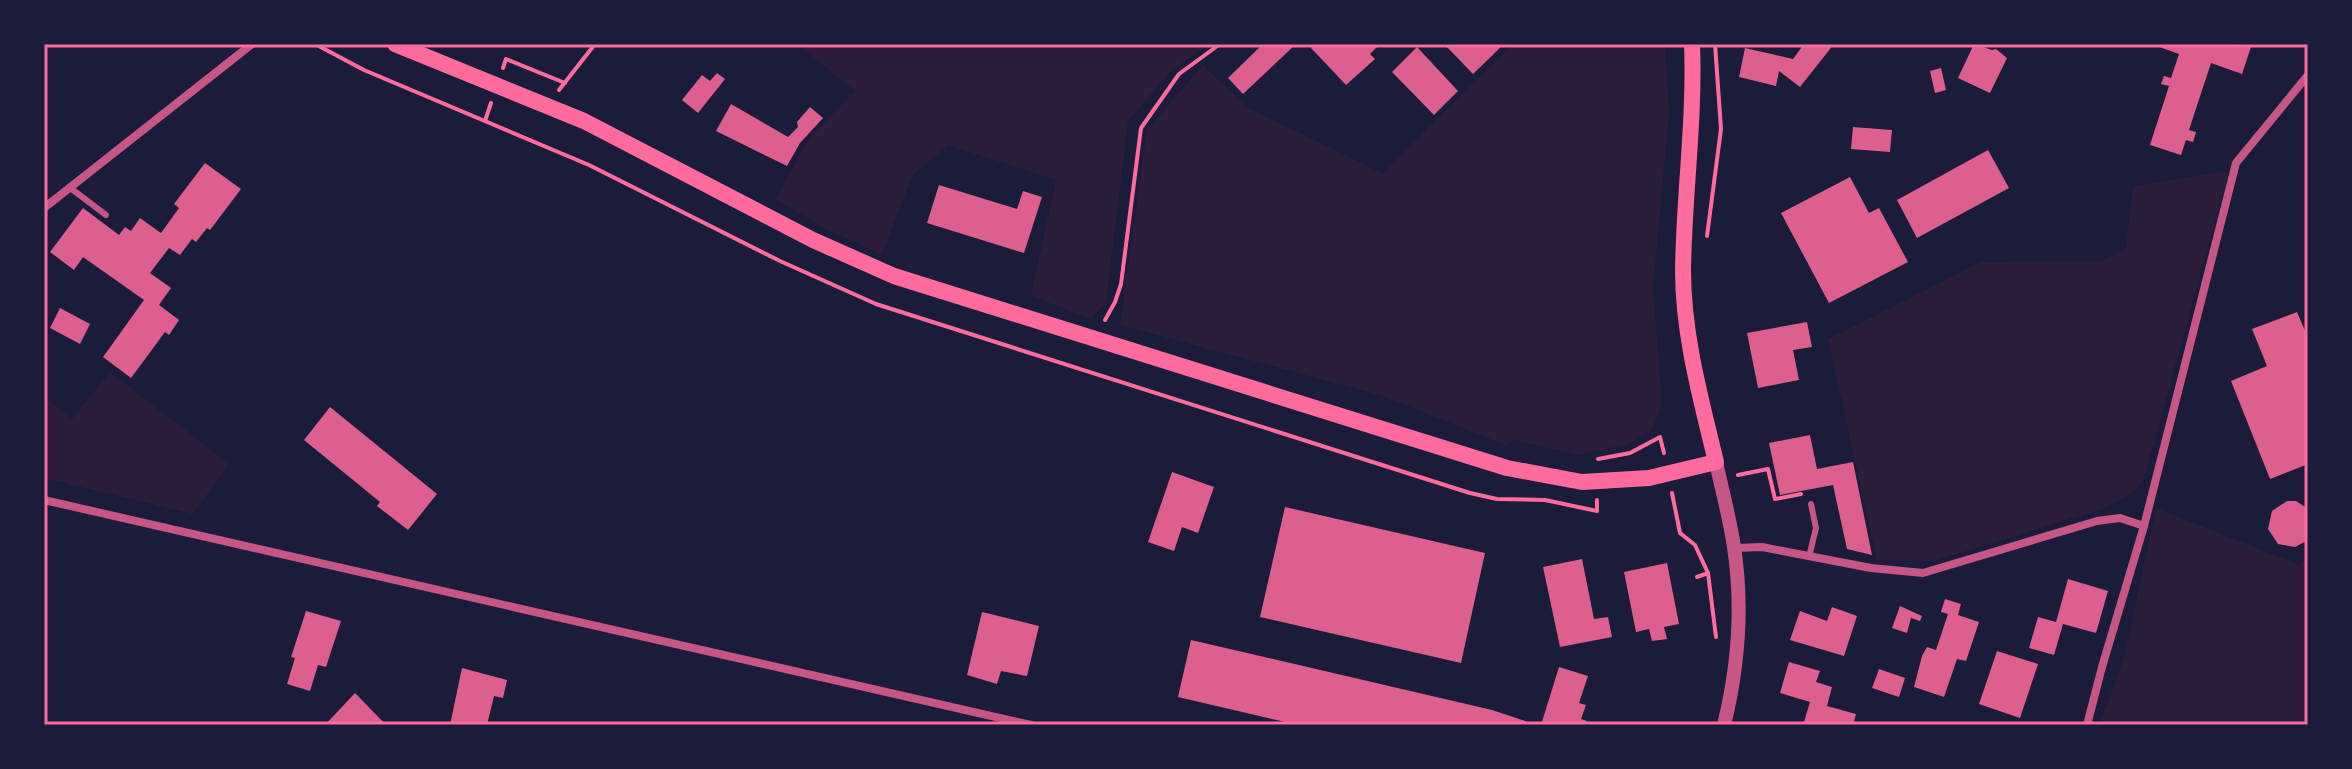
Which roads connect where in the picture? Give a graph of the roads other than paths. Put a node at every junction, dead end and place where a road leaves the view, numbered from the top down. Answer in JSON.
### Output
{"nodes":[{"id":1,"x":252,"y":44,"type":"edge"},
{"id":2,"x":395,"y":44,"type":"edge"},
{"id":3,"x":1692,"y":44,"type":"edge"},
{"id":4,"x":2308,"y":75,"type":"edge"},
{"id":5,"x":69,"y":187,"type":"junction"},
{"id":6,"x":44,"y":208,"type":"edge"},
{"id":7,"x":106,"y":215,"type":"dead end"},
{"id":8,"x":1716,"y":462,"type":"junction"},
{"id":9,"x":44,"y":500,"type":"edge"},
{"id":10,"x":1811,"y":504,"type":"road end"},
{"id":11,"x":2144,"y":526,"type":"junction"},
{"id":12,"x":1734,"y":548,"type":"junction"},
{"id":13,"x":1809,"y":557,"type":"junction"},
{"id":14,"x":1031,"y":725,"type":"edge"},
{"id":15,"x":1724,"y":725,"type":"edge"},
{"id":16,"x":2087,"y":725,"type":"edge"}],
"edges":[{"from":1,"to":5,"type":"street"},
{"from":2,"to":8,"type":"main road"},
{"from":3,"to":8,"type":"main road"},
{"from":4,"to":11,"type":"street"},
{"from":5,"to":6,"type":"street"},
{"from":5,"to":7,"type":"lane"},
{"from":8,"to":12,"type":"street"},
{"from":9,"to":14,"type":"street"},
{"from":10,"to":13,"type":"lane"},
{"from":11,"to":13,"type":"street"},
{"from":11,"to":16,"type":"street"},
{"from":12,"to":13,"type":"street"},
{"from":12,"to":15,"type":"street"}]}
